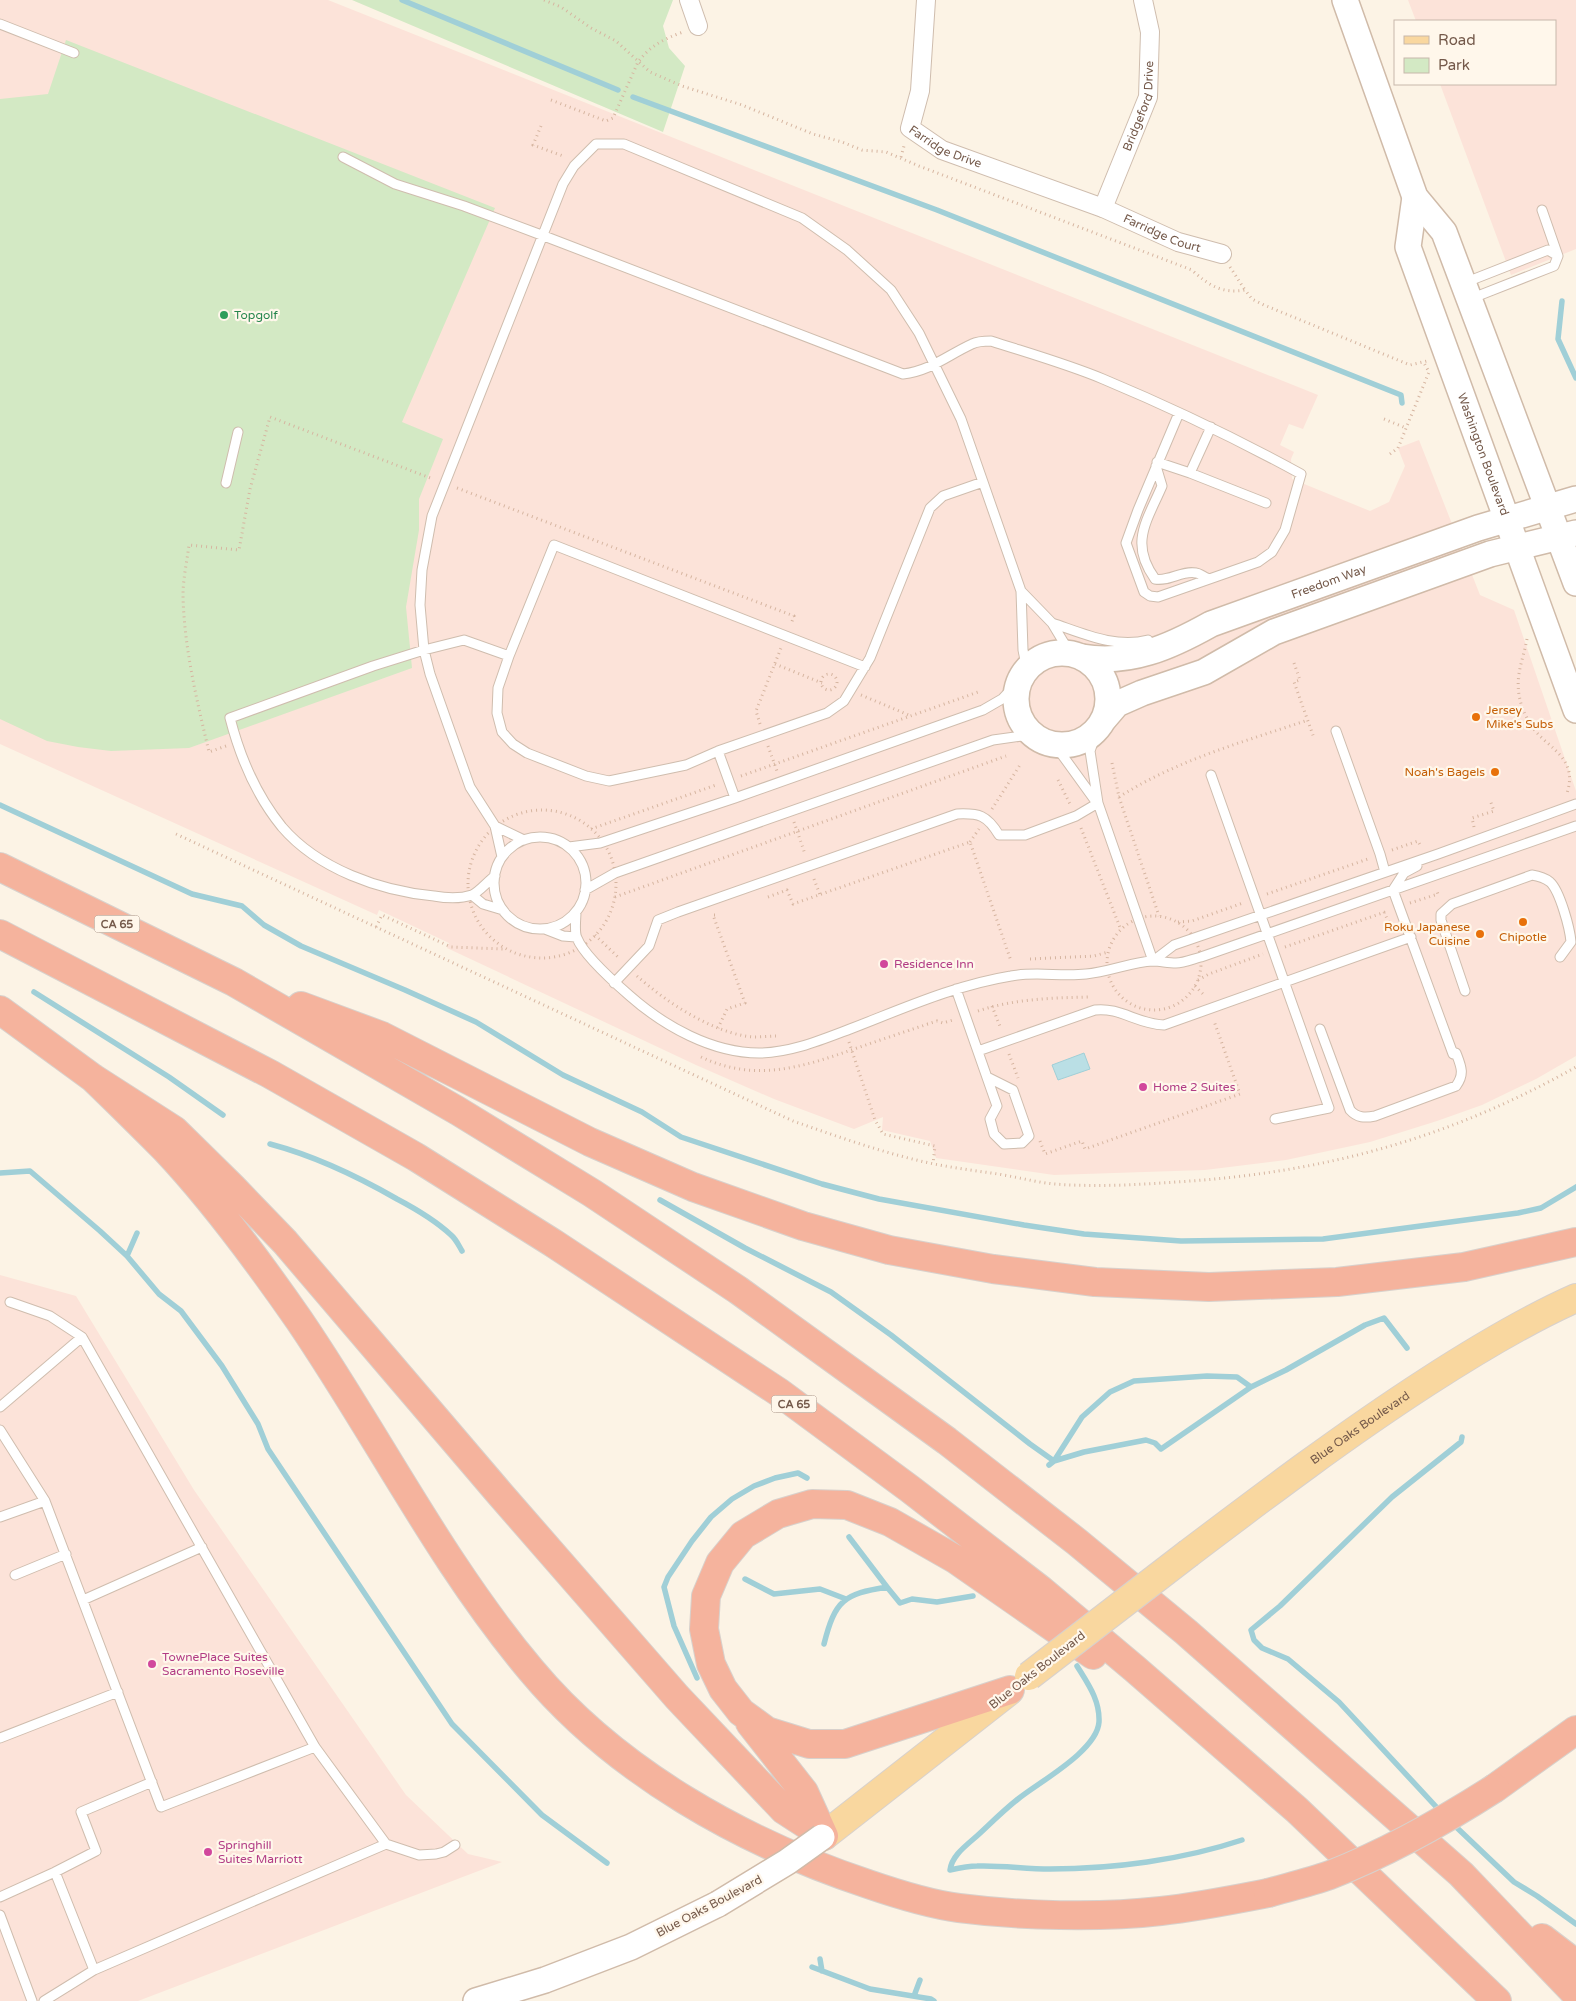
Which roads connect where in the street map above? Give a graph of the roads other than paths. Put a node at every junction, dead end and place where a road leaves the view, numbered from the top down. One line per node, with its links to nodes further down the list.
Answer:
1 (689, 0): 6 (street)
2 (926, 0): 10 (street, Farridge Drive)
3 (1143, 0): 10 (street, Bridgeford Drive)
4 (1344, 0): 9 (main road, Washington Boulevard)
5 (0, 24): 7 (lane)
6 (698, 26)
7 (74, 53)
8 (343, 157): 12 (lane)
9 (1415, 197): 15 (main road, Washington Boulevard); 27 (main road, Washington Boulevard)
10 (1103, 208): 13 (street, Farridge Court)
11 (1542, 210): 14 (lane)
12 (544, 236): 16 (lane); 16 (lane); 37 (lane)
13 (1222, 254)
14 (1558, 256): 15 (lane); 15 (lane)
15 (1467, 291): 26 (main road, Washington Boulevard)
16 (935, 366): 17 (lane); 22 (lane)
17 (1179, 413): 18 (lane); 20 (lane)
18 (1211, 427): 21 (lane); 30 (lane)
19 (238, 432): 23 (lane)
20 (1157, 464): 21 (lane); 30 (lane); 30 (lane)
21 (1190, 473): 25 (lane)
22 (983, 482): 32 (lane); 40 (lane)
23 (226, 483)
24 (1576, 499): 26 (main road, Freedom Way)
25 (1266, 503)
26 (1548, 508): 27 (main road, Freedom Way); 28 (main road, Washington Boulevard)
27 (1507, 520): 29 (main road, Washington Boulevard); 34 (main road, Freedom Way)
28 (1567, 535): 29 (main road); 31 (main road, Washington Boulevard)
29 (1517, 547): 42 (main road, Washington Boulevard); 43 (main road)
30 (1207, 578)
31 (1576, 583)
32 (1021, 591): 33 (lane); 41 (lane)
33 (1052, 623): 36 (lane); 38 (lane)
34 (1211, 624): 35 (lane); 38 (main road, Freedom Way)
35 (1176, 630)
36 (1160, 636)
37 (424, 650): 39 (lane); 51 (lane); 62 (lane)
38 (1076, 655): 41 (main road); 43 (main road)
39 (509, 656): 40 (lane); 46 (lane)
40 (865, 667): 46 (lane)
41 (1023, 675): 45 (main road); 48 (lane)
42 (1576, 710)
43 (1102, 723): 45 (main road); 49 (lane)
44 (1336, 731): 58 (lane)
45 (1049, 743): 49 (lane); 60 (lane)
46 (718, 751): 48 (lane)
47 (1211, 775): 65 (lane)
48 (735, 798): 54 (lane)
49 (1098, 803): 72 (lane); 74 (lane)
50 (1576, 804): 55 (lane)
51 (495, 826): 53 (lane); 56 (lane)
52 (1576, 826): 61 (lane)
53 (524, 840): 54 (lane); 56 (lane)
54 (569, 847): 60 (lane)
55 (1438, 854): 58 (lane); 61 (lane)
56 (502, 858): 59 (lane)
57 (0, 867): 73 (highway, CA 65)
58 (1385, 872): 65 (lane)
59 (495, 876): 62 (lane); 63 (lane)
60 (585, 890): 64 (lane)
61 (1393, 890): 68 (lane); 70 (lane)
62 (470, 895): 63 (lane)
63 (502, 910): 66 (lane)
64 (576, 912): 66 (lane); 69 (lane)
65 (1261, 915): 68 (lane); 72 (lane)
66 (544, 928): 69 (lane)
67 (0, 934): 102 (highway, CA 65)
68 (1268, 934): 72 (lane); 75 (lane)
69 (576, 937): 74 (lane)
70 (1411, 937): 75 (lane); 79 (lane)
71 (1560, 957): 77 (lane)
72 (1153, 961): 76 (lane)
73 (234, 982): 84 (highway); 108 (highway, CA 65)
74 (614, 982): 76 (lane)
75 (1285, 982): 80 (lane); 83 (lane)
76 (956, 989): 80 (lane)
77 (1466, 991)
78 (0, 1010): 81 (highway)
79 (1320, 1029)
80 (978, 1051): 82 (lane)
81 (93, 1078): 99 (highway, bridge); 104 (highway)
82 (988, 1078): 82 (lane)
83 (1275, 1119)
84 (1576, 1242)
85 (1576, 1298): 96 (main road, Blue Oaks Boulevard, bridge)
86 (10, 1302): 87 (lane)
87 (82, 1337): 88 (lane); 92 (lane)
88 (0, 1407)
89 (0, 1430): 90 (lane)
90 (45, 1501): 91 (lane); 93 (lane)
91 (0, 1517)
92 (202, 1547): 95 (lane); 101 (lane)
93 (66, 1554): 94 (lane); 95 (lane)
94 (15, 1574)
95 (83, 1600): 97 (lane)
96 (1019, 1683): 98 (highway); 104 (main road, Blue Oaks Boulevard)
97 (118, 1692): 100 (lane); 103 (lane)
98 (741, 1712): 102 (highway); 104 (highway)
99 (1576, 1730)
100 (0, 1738)
101 (315, 1747): 103 (lane); 105 (lane)
102 (1228, 1748): 117 (highway, CA 65)
103 (152, 1782): 107 (lane)
104 (823, 1836): 116 (main road, Blue Oaks Boulevard, bridge)
105 (386, 1844): 106 (lane); 112 (lane)
106 (455, 1845)
107 (55, 1872): 109 (lane); 112 (lane)
108 (1461, 1874): 111 (highway); 113 (highway, CA 65)
109 (0, 1896)
110 (0, 1915): 114 (lane)
111 (1576, 1964)
112 (94, 1970): 115 (lane)
113 (1576, 1994)
114 (32, 2001)
115 (44, 2001)
116 (476, 2001)
117 (1497, 2001)

